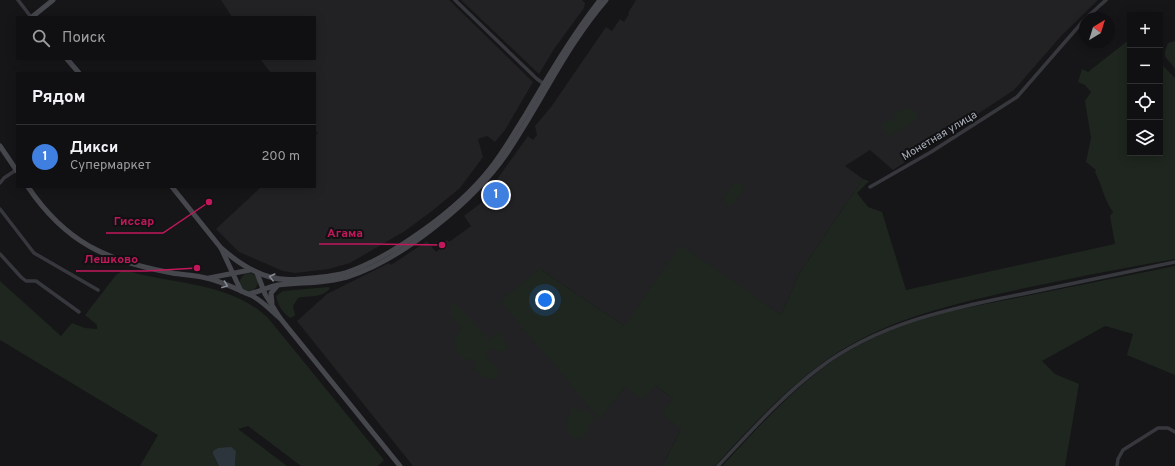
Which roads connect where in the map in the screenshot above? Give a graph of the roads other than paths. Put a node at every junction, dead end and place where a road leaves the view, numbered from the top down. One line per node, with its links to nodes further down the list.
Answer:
1 (18, 0): 8 (street)
2 (54, 0): 9 (main road)
3 (455, 0): 13 (street)
4 (600, 0): 13 (main road)
5 (606, 0): 34 (main road)
6 (1106, 0): 7 (street, Монетная улица)
7 (1093, 12)
8 (31, 16)
9 (33, 16)
10 (1079, 27): 18 (street, Монетная улица)
11 (68, 60): 12 (main road)
12 (78, 72)
13 (544, 84): 28 (main road, one-way to 28)
14 (0, 146): 15 (main road)
15 (16, 170)
16 (16, 172): 17 (street)
17 (0, 183)
18 (870, 187)
19 (29, 188): 31 (main road)
20 (173, 188): 22 (main road)
21 (0, 209): 36 (street)
22 (221, 248): 24 (main road); 26 (main road)
23 (0, 254): 40 (street)
24 (228, 261): 29 (main road); 30 (main road)
25 (1175, 262): 44 (street)
26 (250, 270): 27 (main road); 28 (main road)
27 (244, 271): 29 (main road); 32 (main road)
28 (256, 272): 33 (main road)
29 (234, 274): 30 (main road); 32 (main road)
30 (217, 276): 31 (main road)
31 (207, 278): 38 (main road, one-way to 38)
32 (237, 281): 38 (main road)
33 (261, 282): 35 (main road); 37 (main road)
34 (279, 285): 35 (main road); 39 (main road)
35 (263, 289): 37 (main road); 39 (main road)
36 (98, 290)
37 (255, 292): 38 (main road)
38 (246, 293): 41 (main road)
39 (273, 308): 41 (main road)
40 (79, 312)
41 (280, 318): 43 (main road)
42 (1175, 432): 45 (street)
43 (400, 466)
44 (718, 466)
45 (1118, 466)

